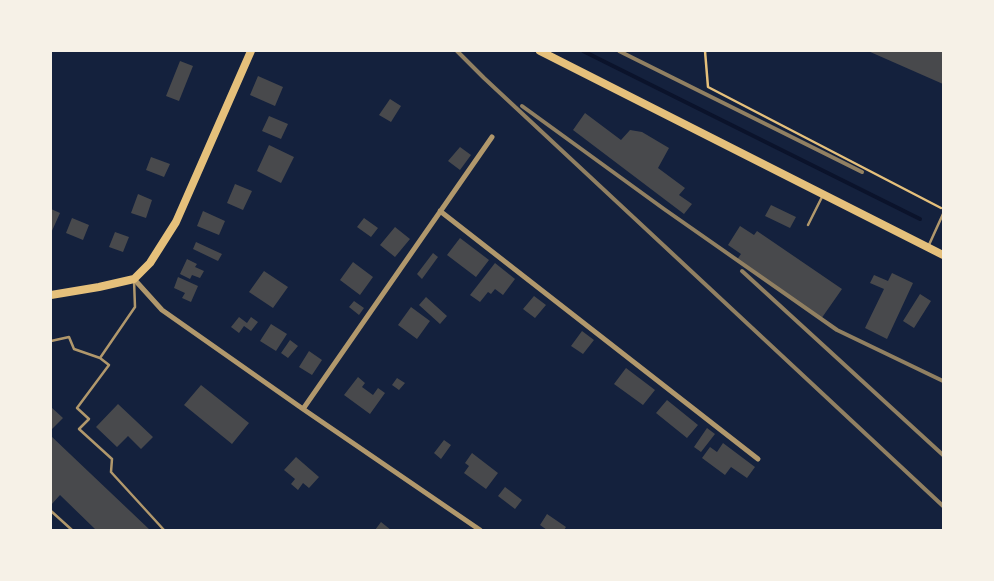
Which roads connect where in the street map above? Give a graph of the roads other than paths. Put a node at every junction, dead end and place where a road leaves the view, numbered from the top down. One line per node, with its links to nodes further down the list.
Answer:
1 (251, 51): 10 (main road)
2 (540, 51): 4 (main road)
3 (492, 136): 5 (street)
4 (824, 194): 7 (lane); 8 (main road)
5 (440, 211): 14 (street); 15 (street)
6 (943, 214): 8 (lane)
7 (808, 225)
8 (928, 248): 9 (main road)
9 (943, 255)
10 (134, 279): 11 (main road); 13 (lane); 14 (street)
11 (51, 296)
12 (51, 341): 13 (lane)
13 (100, 358): 18 (lane)
14 (302, 409): 19 (street)
15 (758, 459)
16 (51, 511): 17 (lane)
17 (72, 530)
18 (164, 530)
19 (480, 530)

